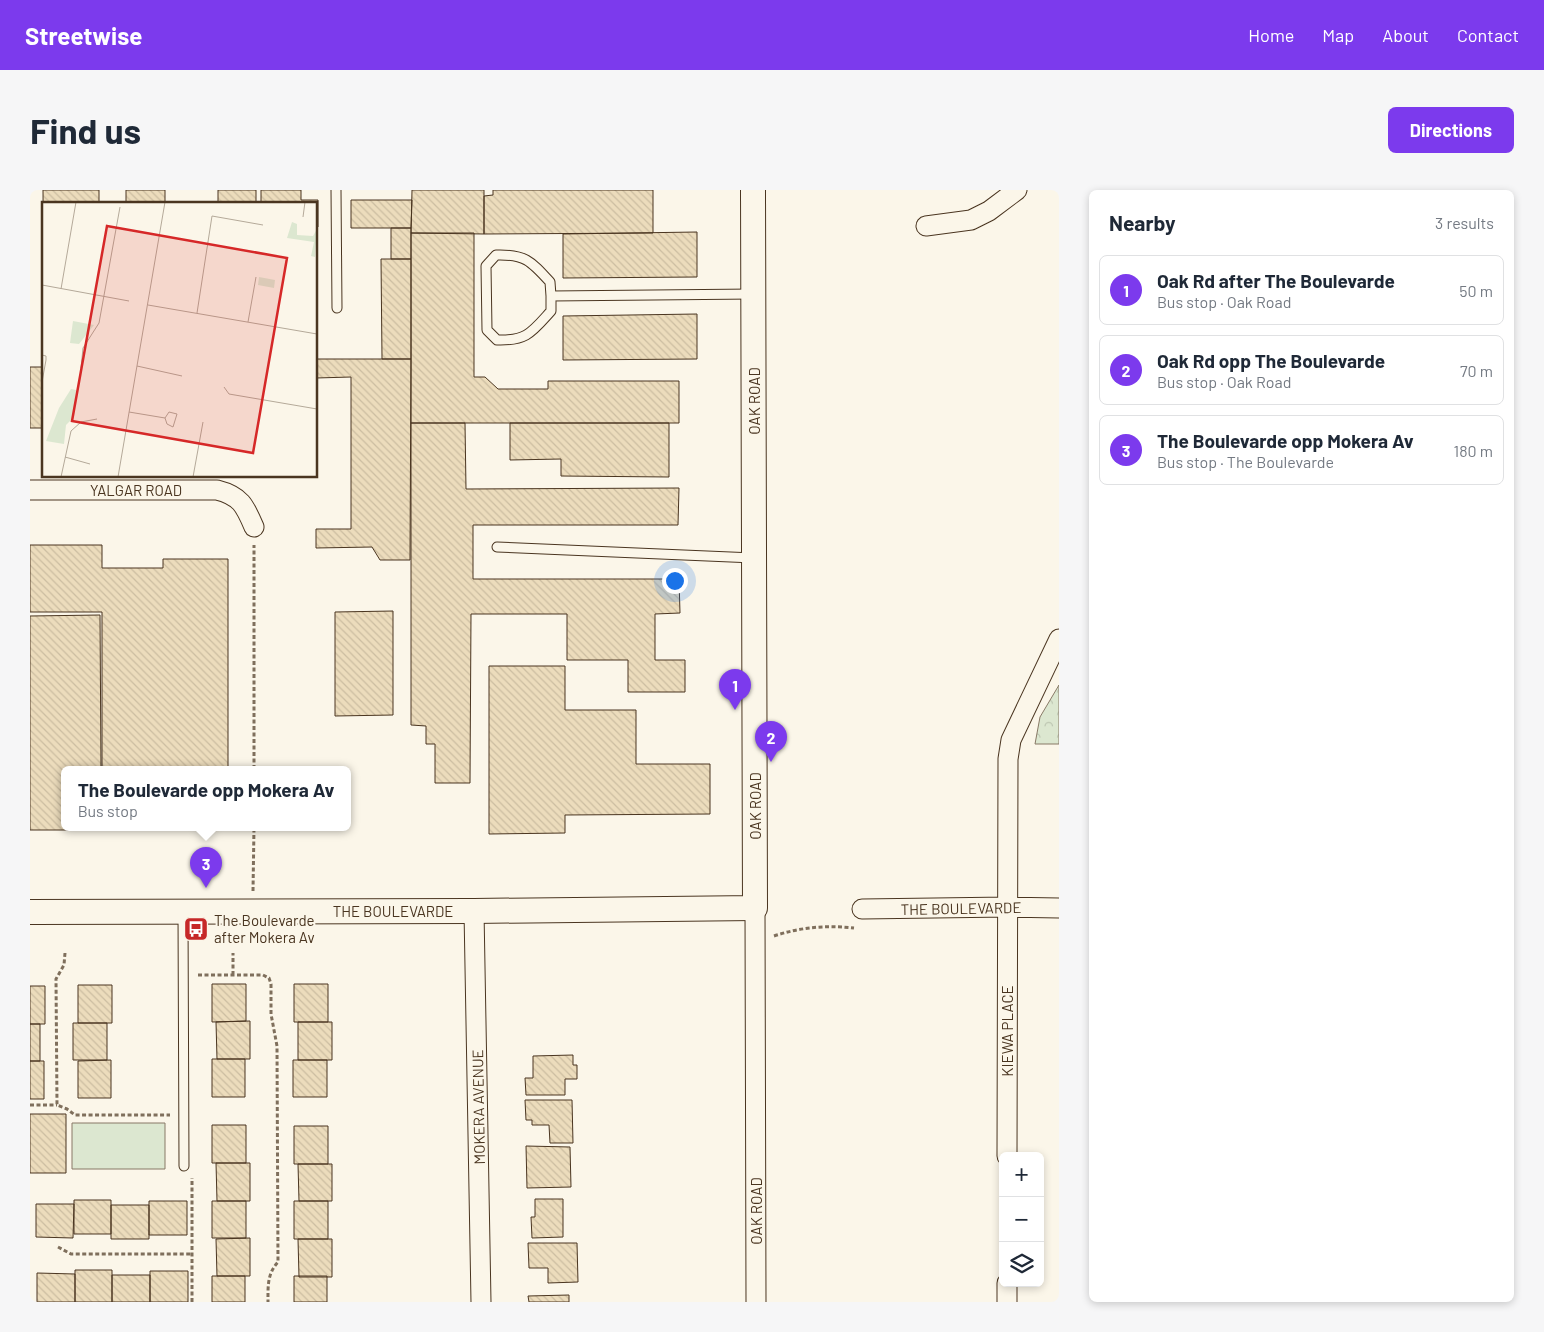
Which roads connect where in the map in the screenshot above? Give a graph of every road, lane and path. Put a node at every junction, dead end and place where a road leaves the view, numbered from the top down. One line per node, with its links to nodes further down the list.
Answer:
1 (336, 190): 7 (lane)
2 (753, 190): 5 (street, OAK ROAD)
3 (1017, 190): 4 (street)
4 (926, 226)
5 (754, 294): 6 (lane); 11 (street, OAK ROAD)
6 (550, 296): 6 (lane)
7 (337, 308)
8 (30, 490): 9 (street, YALGAR ROAD)
9 (254, 527): 13 (path)
10 (497, 547): 11 (lane)
11 (754, 558): 16 (street, OAK ROAD)
12 (1059, 638): 15 (street, KIEWA PLACE)
13 (254, 766)
14 (254, 831): 22 (path)
15 (1006, 906): 17 (street, THE BOULEVARDE); 18 (street, THE BOULEVARDE); 31 (street, KIEWA PLACE)
16 (755, 908): 19 (street, THE BOULEVARDE); 23 (street, OAK ROAD)
17 (1059, 908)
18 (862, 909): 23 (path)
19 (474, 911): 22 (street, THE BOULEVARDE); 39 (street, MOKERA AVENUE)
20 (30, 912): 21 (street, THE BOULEVARDE)
21 (183, 912): 22 (street, THE BOULEVARDE); 27 (lane)
22 (252, 912)
23 (756, 942): 40 (street, OAK ROAD)
24 (65, 953): 29 (path)
25 (233, 953): 26 (path)
26 (233, 975): 27 (path); 38 (path)
27 (182, 976): 30 (lane)
28 (30, 1105): 29 (path)
29 (57, 1105): 30 (path)
30 (183, 1115): 32 (lane)
31 (1007, 1152)
32 (184, 1166)
33 (192, 1191): 35 (path)
34 (58, 1247): 35 (path)
35 (192, 1254): 37 (path)
36 (1007, 1287): 41 (street)
37 (192, 1302)
38 (268, 1302)
39 (481, 1302)
40 (756, 1302)
41 (1007, 1302)

